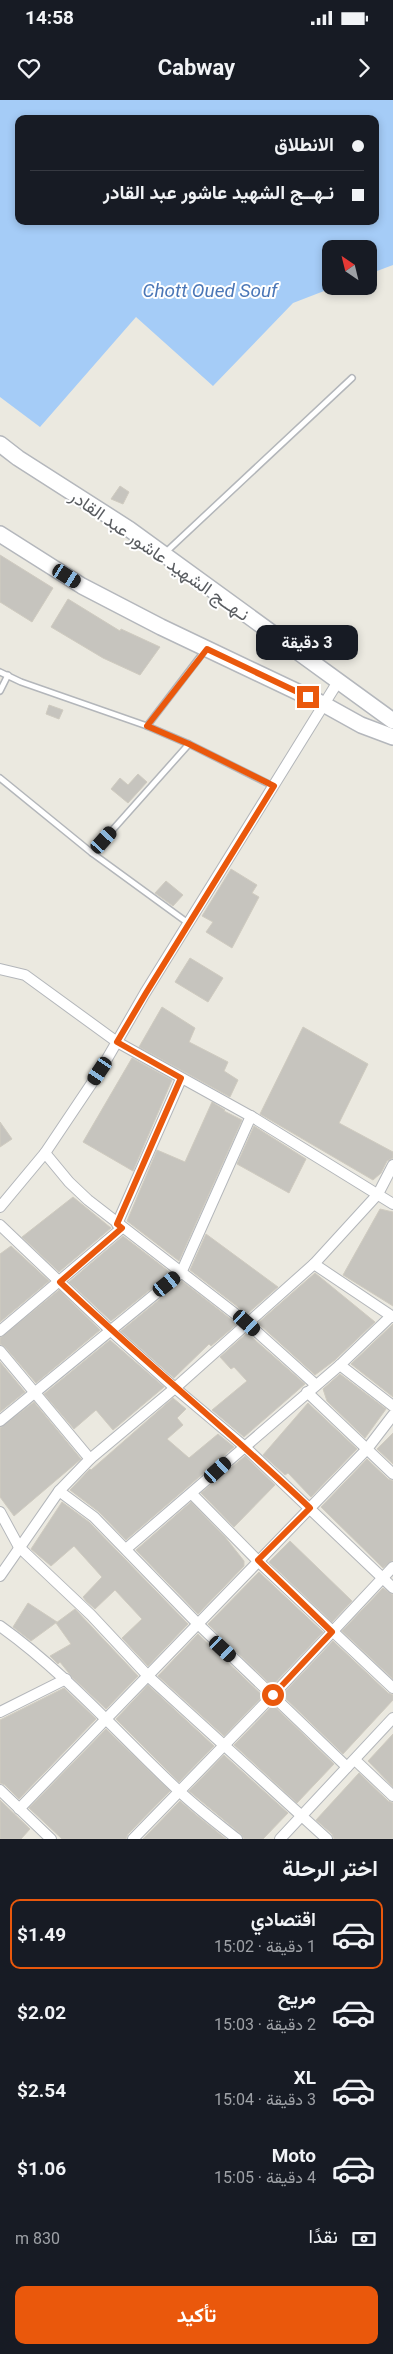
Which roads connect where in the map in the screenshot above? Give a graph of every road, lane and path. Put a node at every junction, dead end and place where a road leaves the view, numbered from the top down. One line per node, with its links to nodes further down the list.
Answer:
1 (352, 378): 4 (lane)
2 (0, 444): 4 (main road, نـهــج الشهيد عاشور عبد القادر)
3 (0, 534): 5 (main road)
4 (164, 554): 8 (main road, نـهــج الشهيد عاشور عبد القادر)
5 (207, 649): 10 (main road); 12 (lane)
6 (0, 672): 7 (lane)
7 (8, 675): 9 (lane); 12 (lane)
8 (339, 680): 10 (street); 11 (main road, نـهــج الشهيد عاشور عبد القادر)
9 (0, 691)
10 (325, 705): 13 (main road); 16 (street)
11 (393, 720)
12 (147, 726): 14 (lane)
13 (393, 737)
14 (189, 744): 16 (lane); 17 (lane)
15 (0, 778): 17 (lane)
16 (274, 786): 18 (street)
17 (92, 854): 18 (lane)
18 (188, 924): 20 (street)
19 (0, 969): 20 (street)
20 (117, 1042): 21 (street); 23 (street)
21 (181, 1078): 22 (street); 29 (street)
22 (251, 1116): 25 (street); 31 (street)
23 (45, 1153): 27 (street); 29 (street)
24 (393, 1165): 25 (street)
25 (378, 1194): 26 (street); 30 (street)
26 (393, 1204)
27 (0, 1207)
28 (0, 1225): 32 (street)
29 (120, 1226): 31 (street); 32 (street)
30 (314, 1264): 33 (street); 34 (street)
31 (181, 1273): 34 (street); 35 (street)
32 (60, 1282): 35 (street); 36 (street)
33 (392, 1317): 38 (street)
34 (247, 1323): 39 (street); 40 (street)
35 (110, 1330): 40 (street); 41 (street)
36 (0, 1331)
37 (0, 1351): 41 (street)
38 (340, 1365): 39 (street); 43 (street)
39 (316, 1385): 42 (street)
40 (175, 1388): 46 (street); 48 (street)
41 (34, 1392): 45 (street); 48 (street)
42 (307, 1392): 46 (street); 47 (street)
43 (393, 1406)
44 (393, 1416): 47 (street)
45 (0, 1421)
46 (245, 1447): 51 (street); 52 (street)
47 (367, 1449): 49 (street); 52 (street)
48 (90, 1459): 50 (street)
49 (393, 1474)
50 (59, 1491): 54 (street); 55 (street)
51 (192, 1494): 55 (street); 56 (street)
52 (310, 1508): 56 (street); 59 (street)
53 (0, 1512): 54 (street)
54 (19, 1547): 58 (street); 64 (street)
55 (126, 1549): 62 (street)
56 (258, 1560): 62 (street); 63 (street)
57 (393, 1567): 59 (street)
58 (0, 1576)
59 (382, 1578): 60 (street); 63 (street)
60 (393, 1588)
61 (0, 1626): 65 (street)
62 (199, 1626): 64 (street); 67 (street)
63 (332, 1632): 66 (street); 67 (street)
64 (148, 1676): 70 (street); 71 (street)
65 (66, 1679): 68 (street); 70 (street)
66 (393, 1688)
67 (273, 1695): 71 (street); 72 (street)
68 (0, 1712)
69 (393, 1718): 72 (street)
70 (106, 1719): 74 (street); 76 (street)
71 (223, 1745): 74 (street); 77 (street)
72 (351, 1763): 75 (street); 77 (street)
73 (0, 1790): 76 (street)
74 (180, 1792): 79 (street); 80 (street)
75 (393, 1796)
76 (19, 1810): 78 (street)
77 (302, 1816): 81 (street); 82 (street)
78 (51, 1839)
79 (133, 1839)
80 (237, 1839)
81 (280, 1839)
82 (327, 1839)

